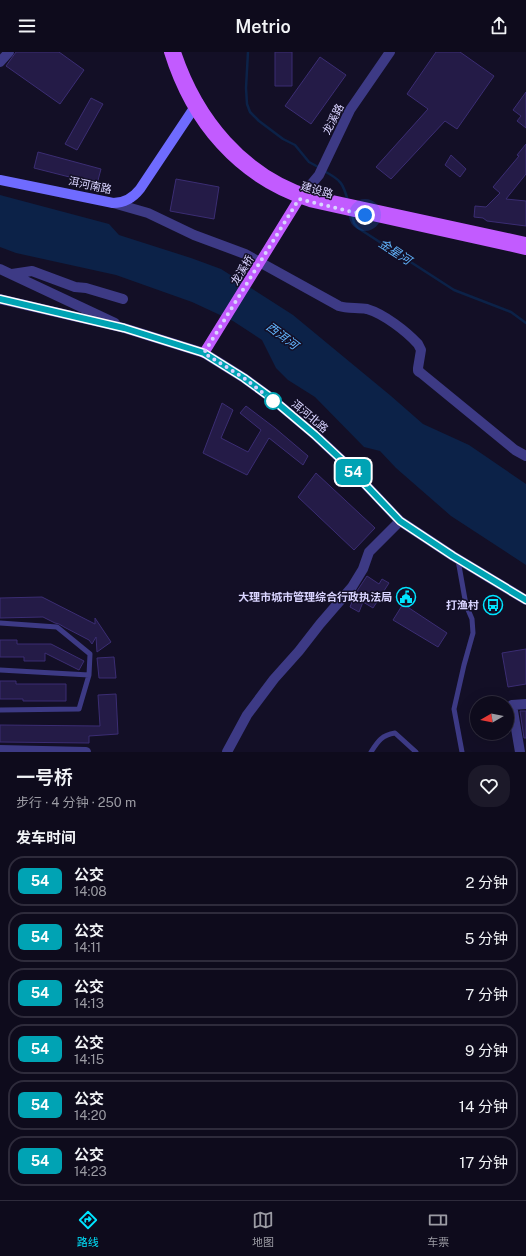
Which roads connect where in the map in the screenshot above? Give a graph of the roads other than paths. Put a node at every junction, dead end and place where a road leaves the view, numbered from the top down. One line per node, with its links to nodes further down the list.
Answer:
1 (9, 52): 5 (street)
2 (169, 52): 6 (main road, 建设路)
3 (176, 52): 6 (main road, 建设路)
4 (390, 52): 8 (street, 龙溪路)
5 (0, 62)
6 (196, 106): 8 (main road, 建设路); 9 (main road, 洱河南路)
7 (0, 180): 9 (main road, 洱河南路)
8 (302, 196): 10 (main road, 建设路); 18 (main road, 龙溪桥, bridge)
9 (113, 203): 19 (street)
10 (365, 211): 11 (main road, 建设路); 12 (main road, 建设路)
11 (526, 242)
12 (526, 250)
13 (0, 269): 14 (street)
14 (12, 274): 16 (street); 17 (street)
15 (0, 299): 17 (street, 洱河北路)
16 (123, 299)
17 (124, 328): 18 (street, 洱河北路)
18 (204, 353): 20 (street, 洱河北路)
19 (526, 456)
20 (400, 521): 21 (street, 洱河北路); 30 (street)
21 (458, 559): 22 (street, 洱河北路); 33 (lane)
22 (526, 600)
23 (0, 623): 25 (lane)
24 (0, 670): 25 (lane)
25 (89, 675): 27 (lane)
26 (526, 704): 34 (street)
27 (0, 710)
28 (0, 750): 29 (street)
29 (86, 752)
30 (227, 752)
31 (372, 752): 32 (lane)
32 (416, 752)
33 (462, 752)
34 (520, 752)

